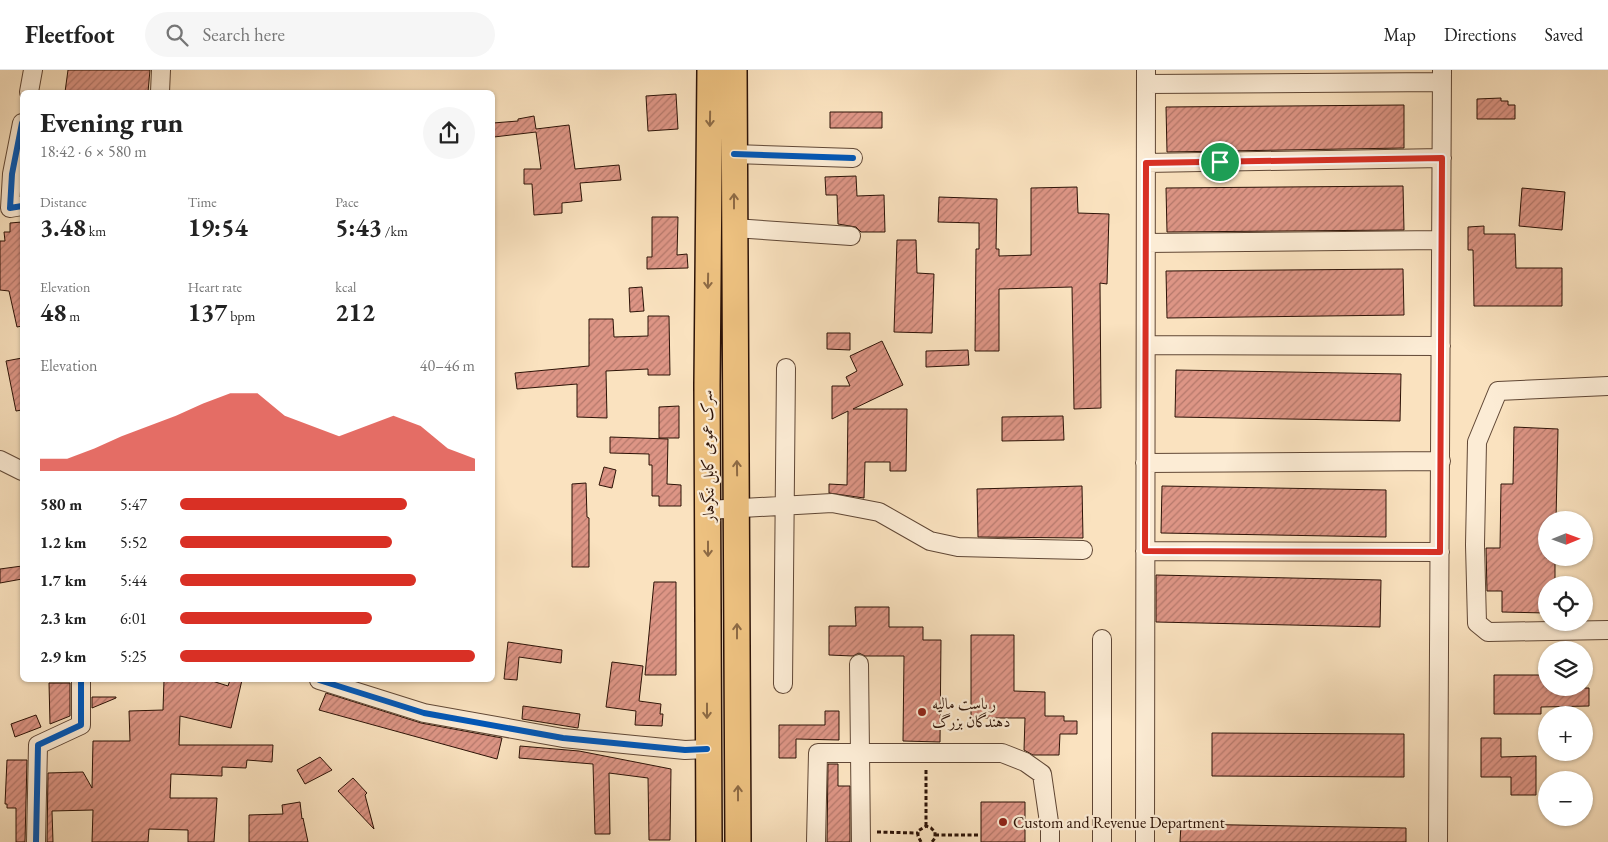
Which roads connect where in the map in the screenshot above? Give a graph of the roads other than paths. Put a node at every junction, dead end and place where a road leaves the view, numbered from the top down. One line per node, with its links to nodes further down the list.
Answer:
1 (33, 70): 7 (street)
2 (161, 70): 8 (street)
3 (710, 70): 29 (highway, سرک عمومی کابل ننگرهار, one-way to 29)
4 (734, 70): 10 (highway, سرک عمومی کابل ننگرهار)
5 (1442, 76): 6 (street); 12 (street)
6 (1146, 77): 13 (street)
7 (29, 90)
8 (160, 90)
9 (20, 134): 14 (street)
10 (734, 154): 11 (street); 15 (highway, سرک عمومی کابل ننگرهار, one-way to 10)
11 (853, 158)
12 (1442, 158): 13 (street); 17 (street)
13 (1146, 163): 18 (street)
14 (11, 208)
15 (734, 228): 16 (street); 28 (highway, سرک عمومی کابل ننگرهار, one-way to 15)
16 (851, 236)
17 (1441, 240): 18 (street); 20 (street)
18 (1146, 243): 19 (street)
19 (1146, 345): 20 (street); 25 (street)
20 (1441, 346): 24 (street)
21 (786, 368): 27 (street)
22 (1608, 386): 33 (street)
23 (0, 460): 26 (street)
24 (1441, 461): 25 (street); 32 (street)
25 (1146, 463): 31 (street)
26 (20, 469)
27 (785, 506): 28 (street); 30 (street); 38 (street)
28 (737, 508): 29 (street); 43 (highway, سرک عمومی کابل ننگرهار, one-way to 28)
29 (708, 510): 39 (highway, سرک عمومی کابل ننگرهار, one-way to 39)
30 (1083, 550)
31 (1145, 551): 32 (street); 48 (street)
32 (1440, 552): 49 (street)
33 (1608, 630)
34 (1102, 639): 47 (street)
35 (859, 664): 40 (street)
36 (81, 682): 41 (street)
37 (325, 682): 39 (street)
38 (783, 684)
39 (707, 749): 42 (highway, سرک عمومی کابل ننگرهار)
40 (860, 753): 44 (street); 45 (street); 46 (street)
41 (36, 842)
42 (709, 842)
43 (738, 842)
44 (816, 842)
45 (861, 842)
46 (1050, 842)
47 (1102, 842)
48 (1145, 842)
49 (1438, 842)

